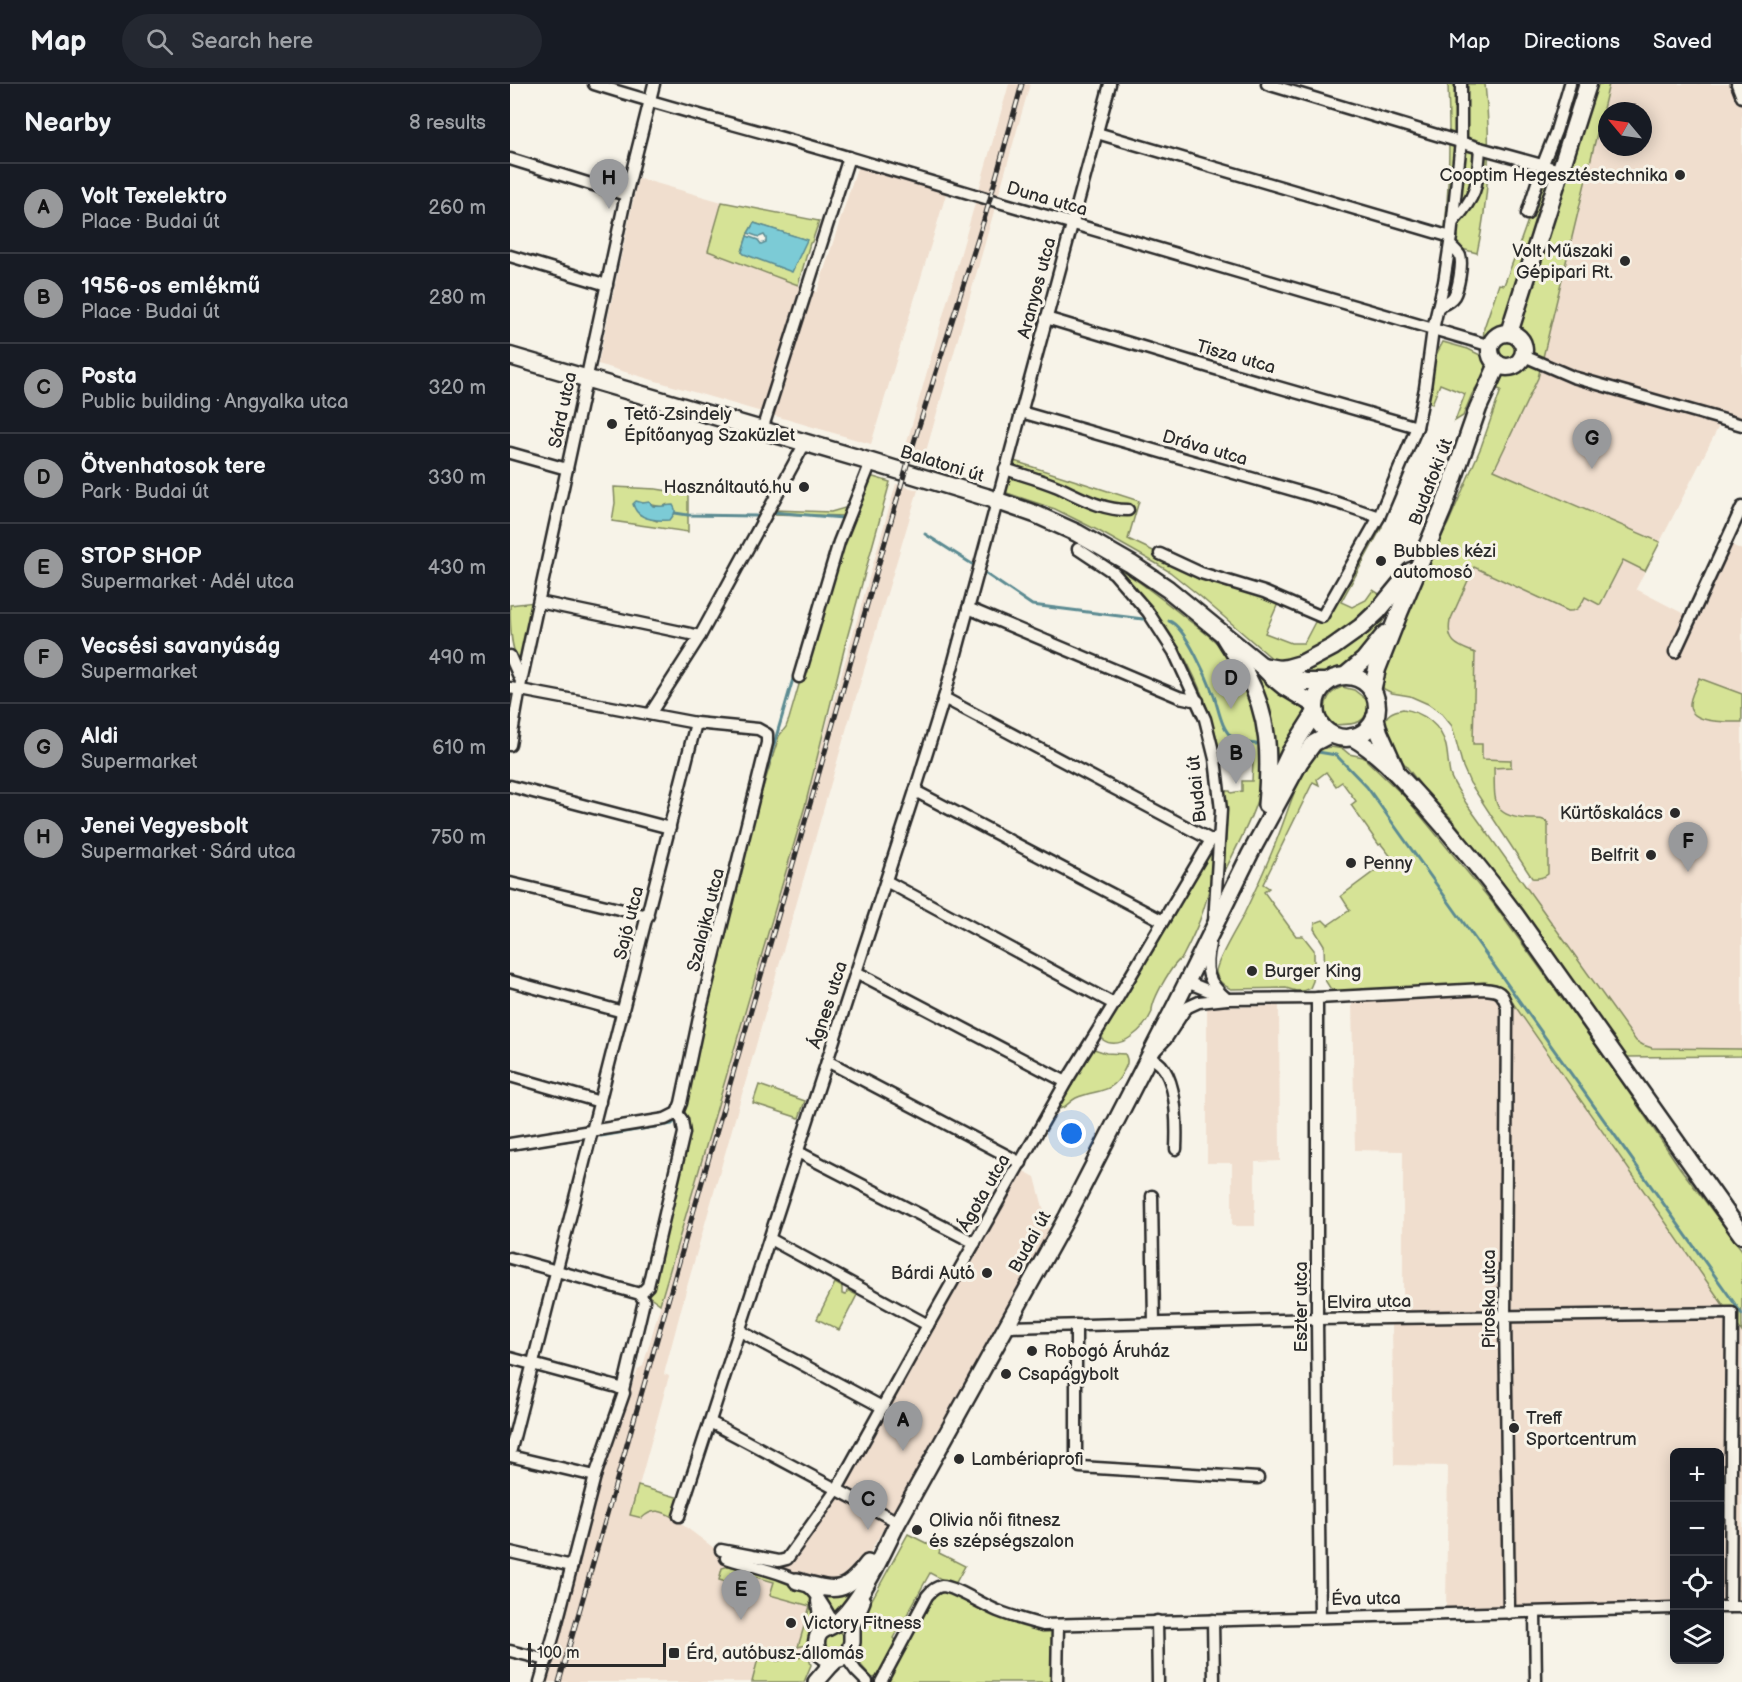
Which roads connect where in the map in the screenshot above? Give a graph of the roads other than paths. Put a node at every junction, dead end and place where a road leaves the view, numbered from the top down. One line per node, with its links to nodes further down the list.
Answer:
1 (594, 84): 10 (street, Duna utca)
2 (654, 84): 10 (street, Sárd utca)
3 (1110, 84): 11 (street, Aranyos utca)
4 (1267, 84): 12 (street)
5 (1461, 84): 12 (street)
6 (1570, 84): 16 (street)
7 (1588, 84): 17 (main road)
8 (1737, 84): 9 (street)
9 (1742, 97)
10 (649, 101): 14 (street, Duna utca); 18 (street, Sárd utca)
11 (1097, 133): 21 (street, Aranyos utca); 22 (street)
12 (1461, 141): 13 (street); 20 (street)
13 (1480, 148): 16 (street); 20 (street)
14 (849, 157): 21 (street, Duna utca); 36 (street)
15 (510, 159): 18 (street)
16 (1543, 164): 17 (street); 19 (street)
17 (1560, 170): 27 (main road)
18 (626, 195): 24 (street, Sárd utca)
19 (1527, 214)
20 (1453, 222): 22 (street)
21 (1072, 224): 25 (street, Aranyos utca); 26 (street, Duna utca)
22 (1451, 241): 26 (street)
23 (510, 256): 24 (street)
24 (607, 285): 32 (street, Sárd utca)
25 (1046, 318): 33 (street, Aranyos utca); 35 (street, Tisza utca)
26 (1432, 329): 28 (street, Duna utca); 35 (street)
27 (1509, 333): 28 (main road); 30 (main road)
28 (1491, 346): 31 (main road)
29 (510, 356): 32 (main road, Balatoni út)
30 (1524, 356): 31 (main road); 34 (street)
31 (1498, 364): 48 (main road, Budafoki út)
32 (587, 378): 36 (main road, Balatoni út); 40 (street, Sárd utca)
33 (1021, 412): 41 (street, Aranyos utca); 45 (street, Dráva utca)
34 (1742, 425)
35 (1417, 427): 45 (street)
36 (762, 430): 37 (main road, Balatoni út)
37 (805, 443): 39 (main road, Balatoni út); 53 (street)
38 (510, 453): 40 (street)
39 (871, 462): 42 (main road, Balatoni út); 58 (street)
40 (567, 469): 49 (street, Sárd utca)
41 (1005, 469): 42 (street, Aranyos utca); 44 (street)
42 (996, 501): 50 (street, Ágnes utca); 52 (main road, Balatoni út)
43 (1742, 507): 54 (street)
44 (1128, 510)
45 (1380, 517): 47 (street)
46 (1078, 549): 63 (street, Budai út)
47 (1160, 554)
48 (1423, 557): 51 (main road, Budafoki út); 56 (main road)
49 (539, 602): 53 (street); 60 (street, Sárd utca)
50 (968, 608): 62 (street, Ágnes utca); 63 (street)
51 (1399, 613): 57 (main road, Budafoki út); 61 (main road, Budafoki út)
52 (1221, 632): 56 (main road, Balatoni út); 74 (main road)
53 (700, 636): 65 (street)
54 (1675, 652)
55 (510, 656): 60 (street)
56 (1262, 666): 59 (main road); 64 (main road, Balatoni út)
57 (1345, 676): 59 (main road); 61 (main road)
58 (799, 677)
59 (1328, 682): 64 (main road)
60 (517, 687): 65 (street); 70 (street, Sárd utca)
61 (1372, 691): 66 (main road)
62 (944, 698): 73 (street, Ágnes utca); 76 (street)
63 (1198, 701): 76 (street, Budai út)
64 (1316, 708): 68 (main road); 74 (main road, Budai út)
65 (650, 714): 67 (street)
66 (1375, 717): 69 (main road); 71 (main road)
67 (696, 723): 75 (street, Sajó utca); 96 (street, Szalajka utca)
68 (1331, 734): 69 (main road); 77 (main road, Budai út)
69 (1352, 737): 71 (main road)
70 (510, 745)
71 (1397, 774): 103 (main road)
72 (510, 786): 75 (street)
73 (915, 791): 78 (street, Ágnes utca); 81 (street)
74 (1266, 805): 77 (main road, Budai út)
75 (670, 828): 80 (street, Sajó utca)
76 (1216, 839): 81 (street, Ágota utca); 82 (street, Budai út)
77 (1250, 854): 82 (main road, Budai út)
78 (886, 881): 83 (street, Ágnes utca); 89 (street)
79 (510, 883): 80 (street)
80 (648, 916): 90 (street, Sajó utca)
81 (1163, 921): 89 (street, Ágota utca)
82 (1214, 929): 85 (main road, Budai út); 87 (street)
83 (856, 972): 92 (street, Ágnes utca); 94 (street)
84 (510, 981): 90 (street)
85 (1187, 982): 87 (street); 88 (street); 91 (main road, Budai út)
86 (1317, 998): 87 (street); 109 (street, Piroska utca); 110 (street, Eszter utca)
87 (1227, 999): 88 (street)
88 (1206, 1001): 91 (street)
89 (1114, 1004): 94 (street, Ágota utca)
90 (623, 1012): 95 (street, Sajó utca)
91 (1149, 1057): 99 (street); 114 (main road, Budai út)
92 (827, 1061): 100 (street, Ágnes utca); 101 (street)
93 (510, 1076): 95 (street)
94 (1066, 1082): 101 (street, Ágota utca)
95 (600, 1102): 97 (street, Sajó utca)
96 (679, 1116): 97 (street); 108 (street, Szalajka utca)
97 (592, 1131): 98 (street); 107 (street, Sajó utca)
98 (510, 1144)
99 (1176, 1149)
100 (798, 1152): 104 (street, Ágnes utca); 105 (street)
101 (1021, 1162): 105 (street, Ágota utca)
102 (1152, 1196): 111 (street)
103 (1742, 1235)
104 (770, 1239): 112 (street); 115 (street, Ágnes utca)
105 (975, 1243): 112 (street, Ágota utca)
106 (510, 1258): 107 (street)
107 (558, 1271): 108 (street); 117 (street, Sajó utca)
108 (640, 1294): 118 (street)
109 (1505, 1317): 110 (street, Elvira utca); 133 (street, Elvira utca); 135 (street, Piroska utca)
110 (1317, 1319): 111 (street, Elvira utca); 137 (street, Eszter utca)
111 (1154, 1323): 113 (street, Elvira utca)
112 (928, 1325): 119 (street, Ágota utca)
113 (1076, 1325): 114 (street, Elvira utca); 123 (street)
114 (1007, 1327): 126 (main road, Budai út)
115 (740, 1331): 119 (street); 120 (street, Ágnes utca)
116 (510, 1358): 117 (street)
117 (533, 1364): 118 (street); 121 (street, Sajó utca)
118 (623, 1392): 122 (street)
119 (882, 1407): 124 (street, Ágota utca)
120 (710, 1422): 124 (street); 125 (street, Ágnes utca)
121 (510, 1454): 122 (street)
122 (595, 1476): 128 (street)
123 (1258, 1478)
124 (837, 1489): 126 (street); 130 (street, Ágota utca)
125 (679, 1516)
126 (898, 1522): 129 (main road, Budai út); 130 (main road)
127 (510, 1552): 128 (street)
128 (572, 1566): 147 (street)
129 (874, 1570): 140 (main road, Budai út); 143 (main road, Budai út)
130 (797, 1581): 131 (street)
131 (816, 1595): 140 (street); 142 (street)
132 (1742, 1606): 133 (street)
133 (1725, 1607)
134 (1670, 1608): 136 (street, Éva utca)
135 (1509, 1613): 136 (street, Éva utca); 137 (street, Éva utca)
136 (1535, 1613): 156 (street)
137 (1320, 1617): 138 (street, Éva utca)
138 (1213, 1620): 139 (street, Éva utca); 155 (street)
139 (1157, 1621): 141 (street, Éva utca); 154 (street)
140 (834, 1624): 142 (main road, Budai út); 143 (main road)
141 (1058, 1625): 152 (street, Éva utca); 153 (street)
142 (819, 1633): 145 (main road)
143 (851, 1636): 146 (main road, Budai út)
144 (510, 1651): 147 (street)
145 (820, 1653): 146 (main road); 149 (main road)
146 (841, 1659): 150 (main road, Budai út); 151 (street)
147 (547, 1660): 148 (street)
148 (540, 1682)
149 (809, 1682)
150 (816, 1682)
151 (867, 1682)
152 (881, 1682)
153 (1057, 1682)
154 (1158, 1682)
155 (1214, 1682)
156 (1536, 1682)

